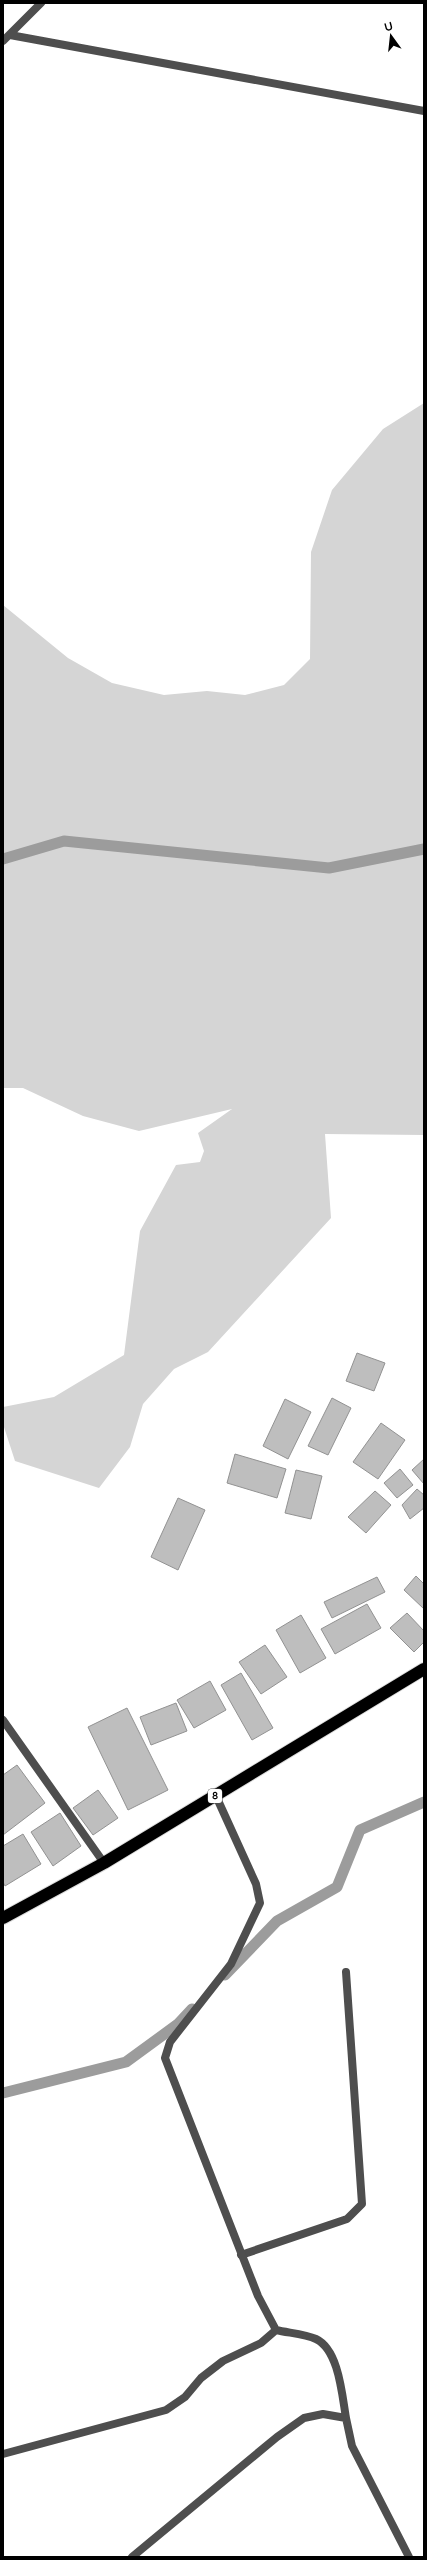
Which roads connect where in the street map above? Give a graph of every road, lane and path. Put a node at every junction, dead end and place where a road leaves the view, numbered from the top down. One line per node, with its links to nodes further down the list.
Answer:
1 (41, 3): 2 (street)
2 (10, 35): 3 (street); 4 (street)
3 (3, 41)
4 (424, 111)
5 (424, 1670): 7 (highway, 8)
6 (3, 1720): 8 (street)
7 (216, 1796): 8 (highway, 8); 11 (street)
8 (104, 1863): 9 (highway, 8)
9 (3, 1918)
10 (346, 1972): 11 (street)
11 (241, 2255): 12 (street)
12 (276, 2330): 13 (street); 14 (street)
13 (346, 2418): 15 (street); 16 (street)
14 (3, 2454)
15 (132, 2557)
16 (409, 2557)

